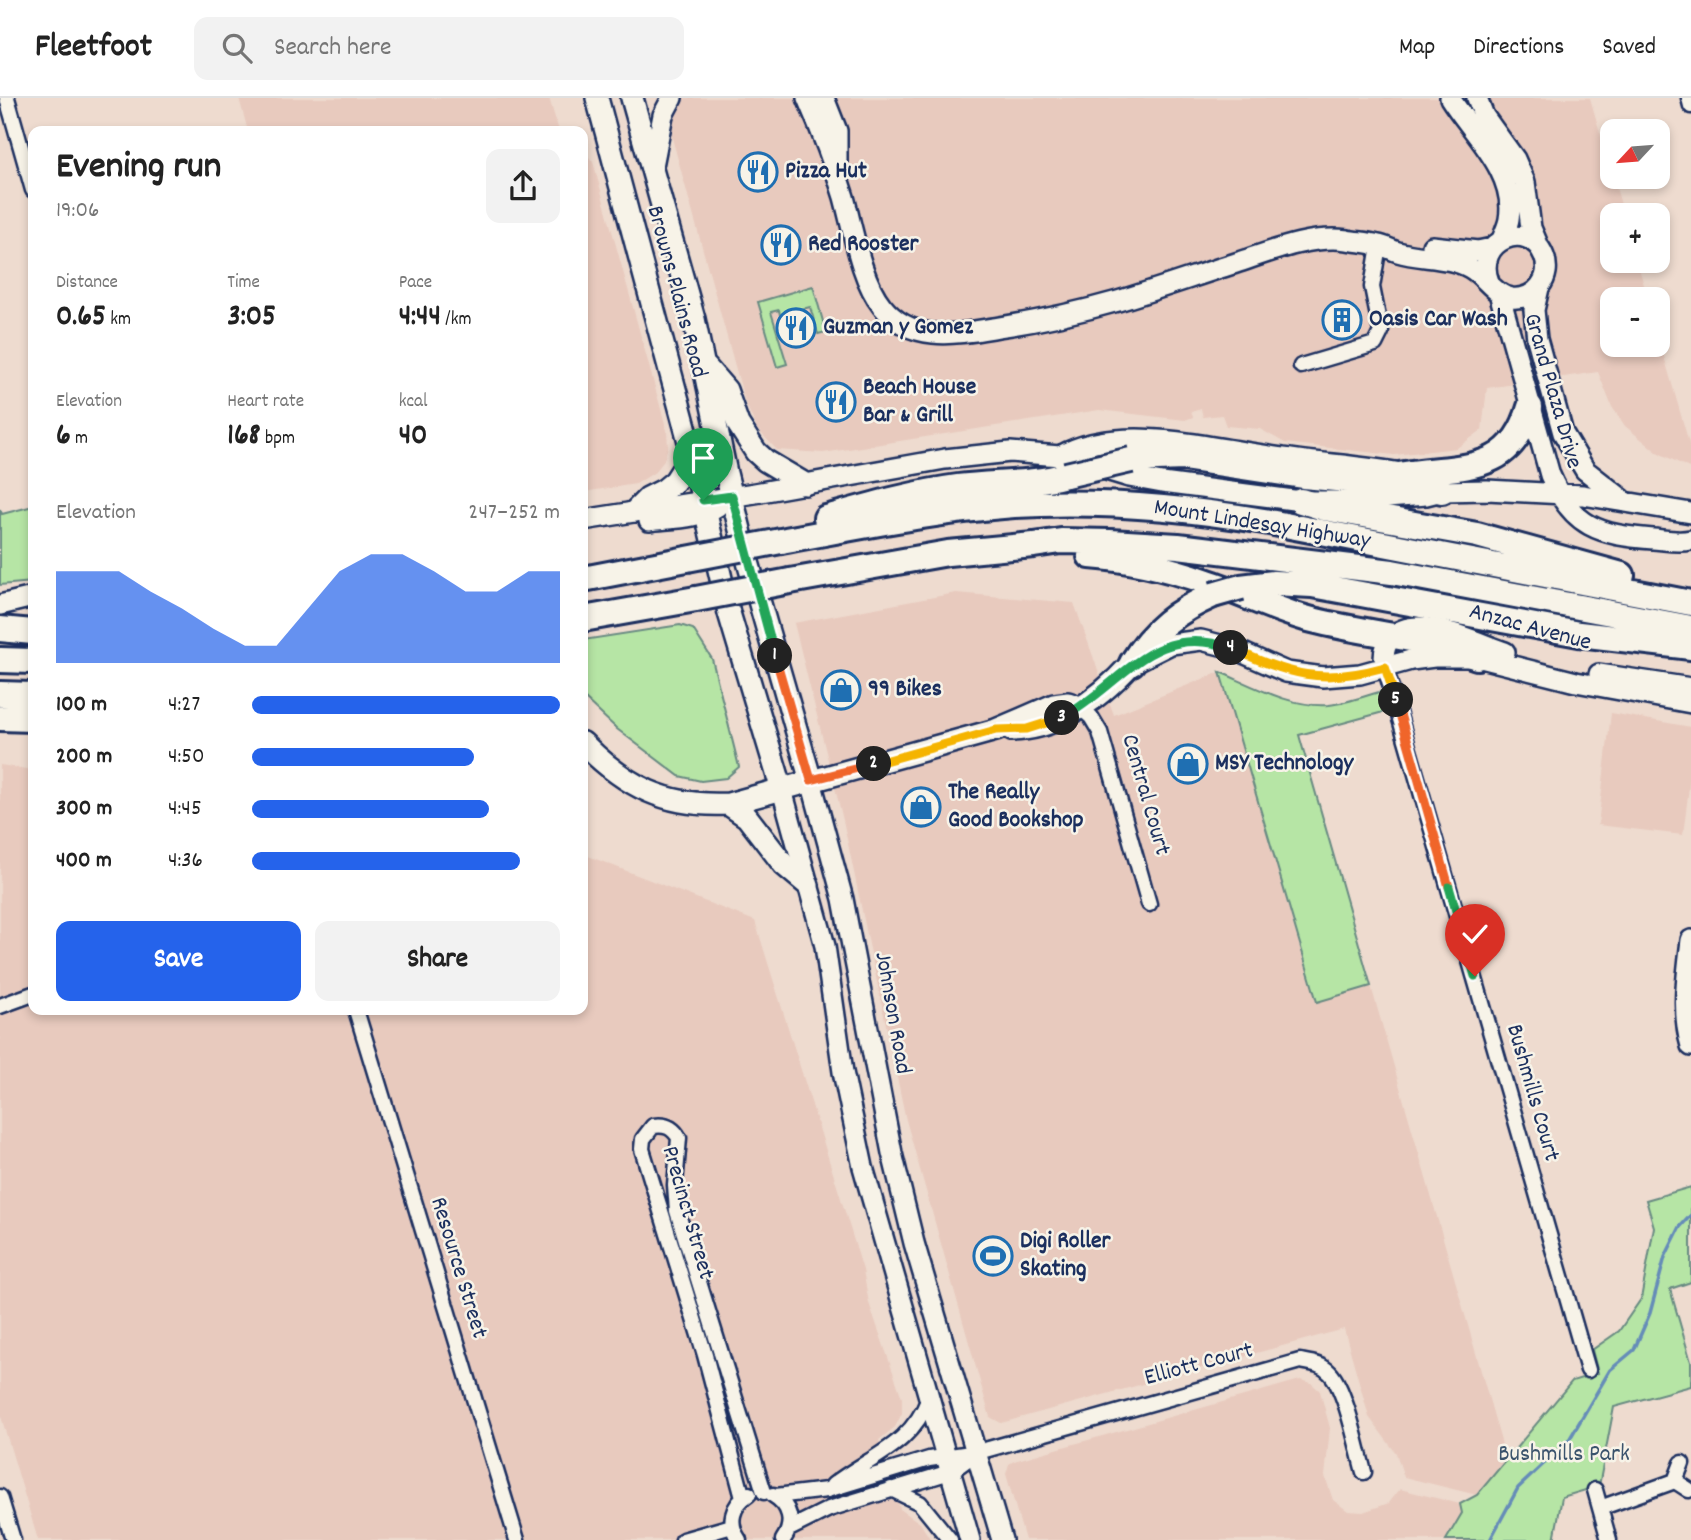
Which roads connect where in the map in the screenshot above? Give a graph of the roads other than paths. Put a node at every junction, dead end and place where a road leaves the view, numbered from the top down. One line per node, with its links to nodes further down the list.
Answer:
1 (7, 98): 12 (street)
2 (598, 98): 22 (main road, Browns Plains Road)
3 (632, 98): 11 (main road, Browns Plains Road)
4 (672, 98): 11 (main road)
5 (807, 98): 13 (main road)
6 (824, 98): 13 (main road)
7 (1450, 98): 14 (main road)
8 (1477, 98): 16 (main road)
9 (1689, 98): 10 (street)
10 (1691, 106)
11 (653, 166): 19 (main road, Browns Plains Road)
12 (28, 172)
13 (838, 179): 15 (main road)
14 (1497, 244): 15 (main road); 16 (main road); 17 (main road)
15 (1378, 245): 17 (main road); 20 (street)
16 (1539, 247): 18 (main road)
17 (1494, 288): 18 (main road); 21 (main road, Grand Plaza Drive)
18 (1539, 288): 31 (main road, Grand Plaza Drive)
19 (704, 364): 26 (main road); 29 (main road, Browns Plains Road)
20 (1301, 366)
21 (1530, 407): 24 (highway); 28 (main road, Grand Plaza Drive)
22 (691, 449): 32 (main road, Browns Plains Road); 33 (main road)
23 (1063, 465): 24 (main road); 25 (highway, bridge); 26 (main road, Mount Lindesay Highway); 30 (main road, Mount Lindesay Highway); 37 (highway)
24 (1406, 474): 25 (highway)
25 (1369, 483): 27 (highway)
26 (805, 484): 29 (main road, Mount Lindesay Highway)
27 (1442, 491): 28 (main road, Mount Lindesay Highway); 30 (main road, Mount Lindesay Highway)
28 (1557, 493): 31 (main road, Mount Lindesay Highway); 38 (main road, Grand Plaza Drive)
29 (732, 496): 32 (main road, Mount Lindesay Highway); 62 (main road, Johnson Road)
30 (1301, 501): 43 (highway)
31 (1626, 502): 34 (main road, Mount Lindesay Highway)
32 (704, 506): 33 (main road, Mount Lindesay Highway); 36 (main road, Mount Lindesay Highway); 63 (main road)
33 (635, 511): 35 (main road, Mount Lindesay Highway)
34 (1691, 513)
35 (588, 519)
36 (588, 531)
37 (781, 541): 40 (highway, Mount Lindesay Highway, bridge); 43 (highway, Mount Lindesay Highway)
38 (1689, 542)
39 (1034, 545): 44 (highway, Mount Lindesay Highway, bridge); 47 (highway); 48 (highway, Mount Lindesay Highway)
40 (588, 578)
41 (28, 598): 42 (main road)
42 (3, 601)
43 (1691, 601)
44 (588, 618)
45 (0, 629): 46 (highway)
46 (28, 632)
47 (1393, 635): 49 (highway); 53 (main road); 54 (main road, Anzac Avenue)
48 (1690, 640): 52 (highway, bridge)
49 (1477, 657): 53 (main road, Anzac Avenue); 57 (main road, Anzac Avenue)
50 (0, 660): 51 (highway)
51 (28, 661)
52 (1132, 663): 53 (main road, Anzac Avenue); 58 (main road, Anzac Avenue)
53 (1385, 667): 72 (street, Bushmills Court)
54 (1691, 688)
55 (0, 694): 56 (highway)
56 (28, 695)
57 (1691, 704)
58 (1080, 707): 62 (main road); 66 (street, Central Court)
59 (0, 718): 60 (highway)
60 (28, 719)
61 (588, 748): 64 (main road)
62 (811, 780): 63 (main road); 76 (main road, Johnson Road)
63 (782, 790): 64 (main road); 65 (main road)
64 (728, 804): 65 (main road)
65 (808, 885): 73 (main road)
66 (1149, 904)
67 (1691, 940): 71 (main road)
68 (28, 996): 69 (street)
69 (0, 1006)
70 (358, 1015): 92 (street, Resource Street)
71 (1691, 1046)
72 (1588, 1370)
73 (929, 1398): 78 (main road); 82 (street)
74 (744, 1427): 75 (street); 75 (street, Precinct Street); 85 (street, Precinct Street)
75 (726, 1431): 87 (street, Precinct Street)
76 (978, 1452): 78 (street); 79 (street, Elliott Court); 97 (main road, Johnson Road)
77 (1682, 1463): 80 (street)
78 (948, 1464): 81 (street); 82 (street); 96 (main road)
79 (1364, 1472)
80 (1675, 1481): 84 (street); 88 (street)
81 (891, 1489): 90 (street); 95 (street)
82 (827, 1490): 85 (street)
83 (1595, 1490): 88 (street)
84 (1689, 1490)
85 (770, 1494): 87 (street); 90 (street, Precinct Street)
86 (0, 1497): 91 (street)
87 (743, 1498): 89 (street)
88 (1600, 1508): 98 (street)
89 (732, 1526): 93 (street); 94 (street)
90 (786, 1535)
91 (13, 1540)
92 (517, 1540)
93 (683, 1540)
94 (739, 1540)
95 (950, 1540)
96 (970, 1540)
97 (1002, 1540)
98 (1609, 1540)

